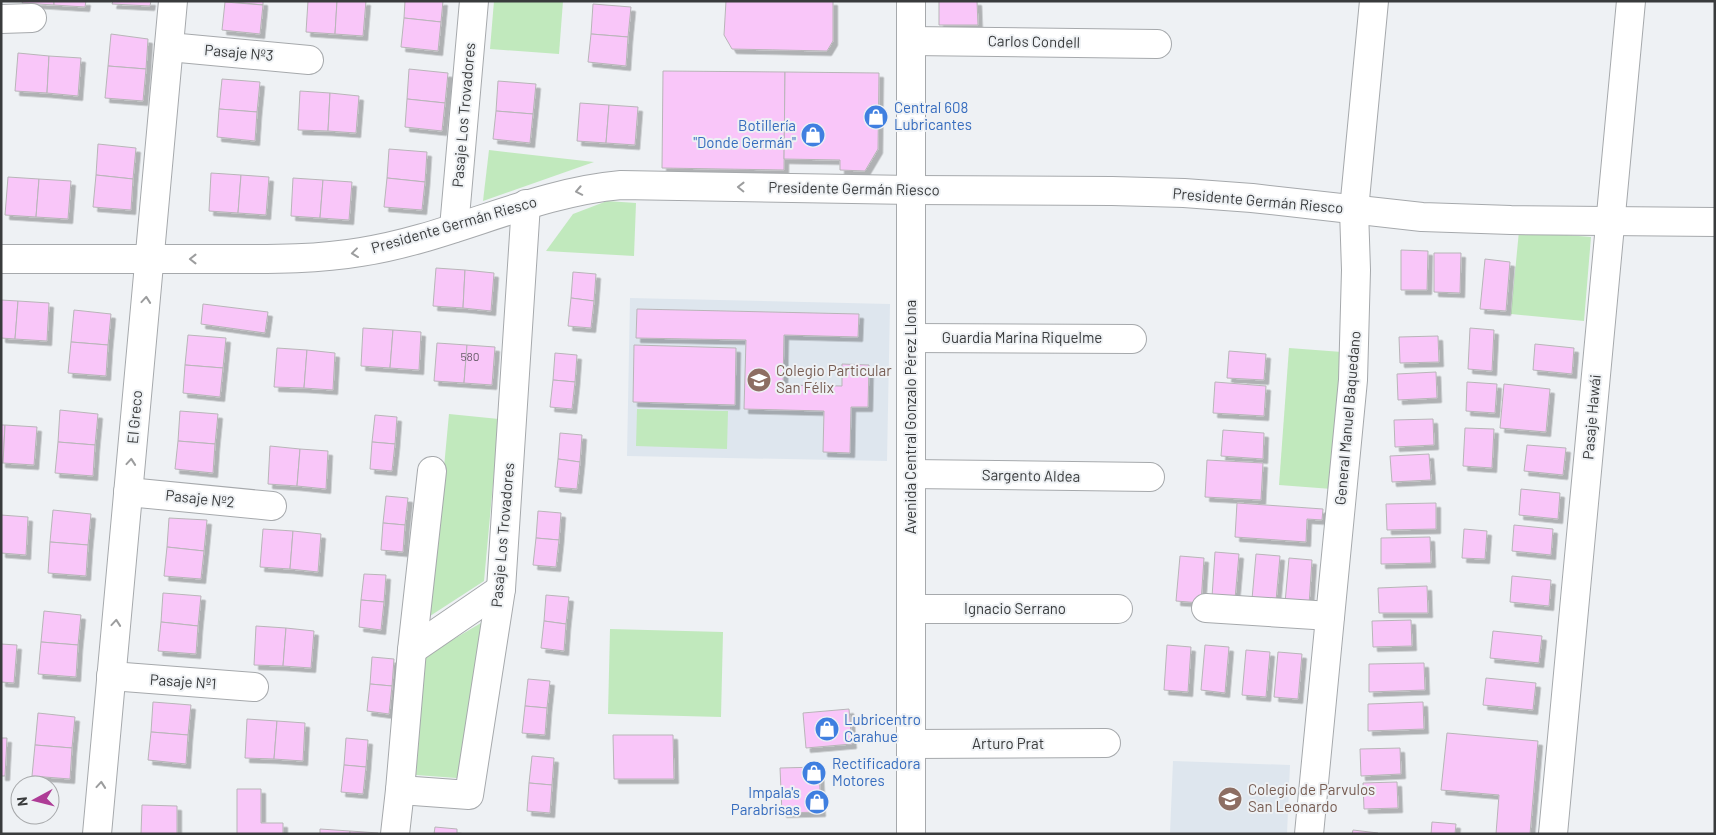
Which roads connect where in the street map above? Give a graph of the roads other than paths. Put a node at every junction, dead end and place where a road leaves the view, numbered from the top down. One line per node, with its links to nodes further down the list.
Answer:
1 (173, 1): 10 (street, El Greco)
2 (474, 1): 17 (street, Pasaje Los Trovadores)
3 (911, 1): 8 (street, Avenida Central Gonzalo Pérez Llona)
4 (1374, 1): 14 (street, General Manuel Baquedano)
5 (1631, 1): 15 (street, Pasaje Hawái)
6 (32, 18): 7 (street)
7 (1, 19)
8 (911, 41): 9 (street, Carlos Condell); 12 (street, Avenida Central Gonzalo Pérez Llona)
9 (1157, 44)
10 (169, 47): 11 (street, Pasaje Nº3); 19 (street, El Greco)
11 (309, 60)
12 (912, 190): 13 (street, Presidente Germán Riesco, one-way to 13); 14 (street, Presidente Germán Riesco); 20 (street, Avenida Central Gonzalo Pérez Llona)
13 (526, 204): 17 (street, Presidente Germán Riesco); 27 (street, Pasaje Los Trovadores)
14 (1354, 210): 15 (street, Presidente Germán Riesco); 31 (street, General Manuel Baquedano)
15 (1610, 221): 16 (street, Presidente Germán Riesco); 42 (street, Pasaje Hawái)
16 (1715, 222)
17 (454, 228): 19 (street, Presidente Germán Riesco, one-way to 19)
18 (1, 259): 19 (street, Presidente Germán Riesco)
19 (150, 259): 25 (street, El Greco, one-way to 19)
20 (911, 338): 21 (street, Guardia Marina Riquelme); 23 (street, Avenida Central Gonzalo Pérez Llona)
21 (1132, 339)
22 (432, 471): 32 (street)
23 (911, 474): 24 (street, Sargento Aldea); 29 (street, Avenida Central Gonzalo Pérez Llona)
24 (1150, 477)
25 (128, 492): 26 (street, Pasaje Nº2); 33 (street, El Greco, one-way to 25)
26 (272, 506)
27 (501, 589): 32 (street); 37 (street, Pasaje Los Trovadores)
28 (1206, 608): 31 (street)
29 (911, 609): 30 (street, Ignacio Serrano); 36 (street, Avenida Central Gonzalo Pérez Llona)
30 (1118, 609)
31 (1330, 616): 41 (street, General Manuel Baquedano)
32 (412, 650): 37 (street)
33 (111, 676): 34 (street, Pasaje Nº1); 38 (street, El Greco, one-way to 33)
34 (254, 687)
35 (1106, 743): 36 (street, Arturo Prat)
36 (911, 744): 40 (street, Avenida Central Gonzalo Pérez Llona)
37 (400, 790): 39 (street)
38 (97, 834)
39 (395, 834)
40 (911, 834)
41 (1309, 834)
42 (1553, 834)

